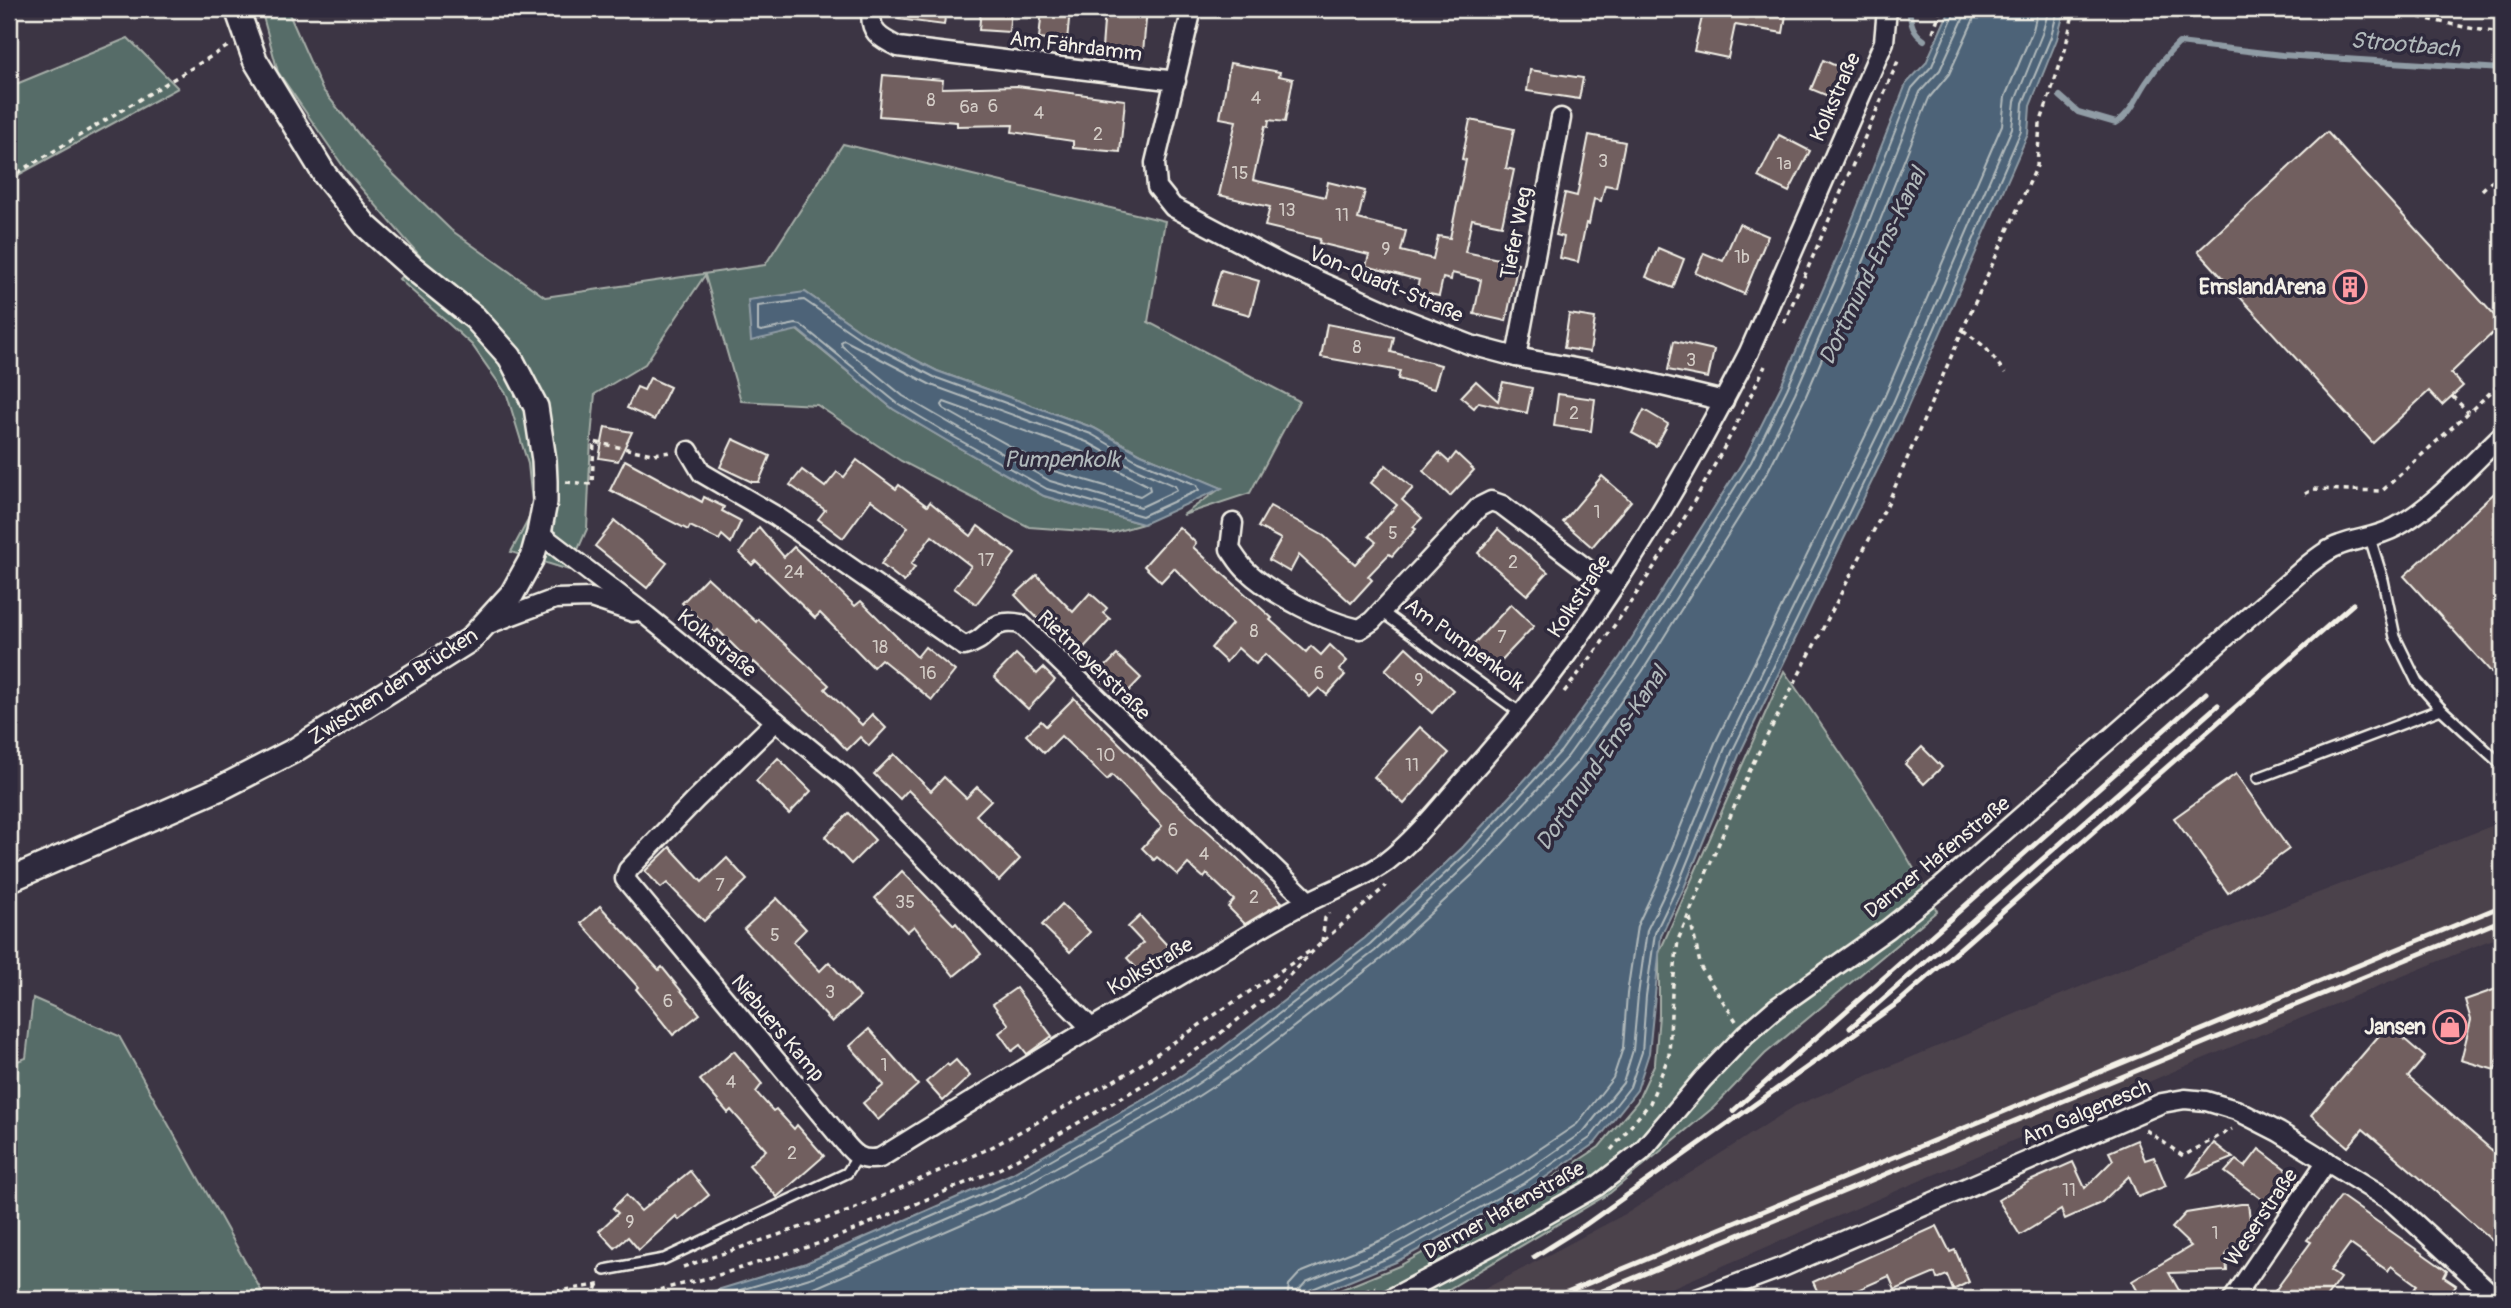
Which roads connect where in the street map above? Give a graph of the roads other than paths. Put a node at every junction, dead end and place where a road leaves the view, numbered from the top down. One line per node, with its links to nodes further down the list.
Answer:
1 (237, 9): 12 (street, Zwischen den Brücken)
2 (872, 9): 5 (street, Am Fährdamm)
3 (1192, 9): 5 (street, Von-Quadt-Straße)
4 (1887, 9): 8 (street, Kolkstraße)
5 (1176, 81): 7 (street, Von-Quadt-Straße)
6 (1561, 118): 7 (street, Tiefer Weg)
7 (1516, 356): 8 (street, Von-Quadt-Straße)
8 (1724, 401): 14 (street, Kolkstraße)
9 (2502, 435): 13 (street, Darmer Hafenstraße)
10 (689, 451): 24 (street, Rietmeyerstraße)
11 (1233, 523): 15 (street, Am Pumpenkolk)
12 (539, 533): 16 (street, Kolkstraße); 17 (street, Zwischen den Brücken)
13 (2370, 538): 18 (lane); 29 (street, Darmer Hafenstraße)
14 (1612, 589): 15 (street, Am Pumpenkolk); 19 (street, Kolkstraße)
15 (1382, 611): 19 (lane, Am Pumpenkolk)
16 (647, 616): 17 (street, Kolkstraße); 20 (street, Kolkstraße)
17 (486, 625): 23 (street, Zwischen den Brücken)
18 (2441, 709): 21 (lane); 22 (lane)
19 (1522, 714): 24 (street, Kolkstraße)
20 (776, 721): 25 (street, Kolkstraße); 26 (street, Niebuers Kamp)
21 (2502, 765)
22 (2258, 778)
23 (9, 880)
24 (1308, 901): 25 (street, Kolkstraße)
25 (1090, 1027): 26 (street, Kolkstraße)
26 (858, 1156): 28 (lane)
27 (2327, 1161): 30 (street, Am Galgenesch); 31 (street, Weserstraße); 32 (street, Am Galgenesch)
28 (605, 1270)
29 (1385, 1292)
30 (1697, 1299)
31 (2233, 1299)
32 (2497, 1299)

